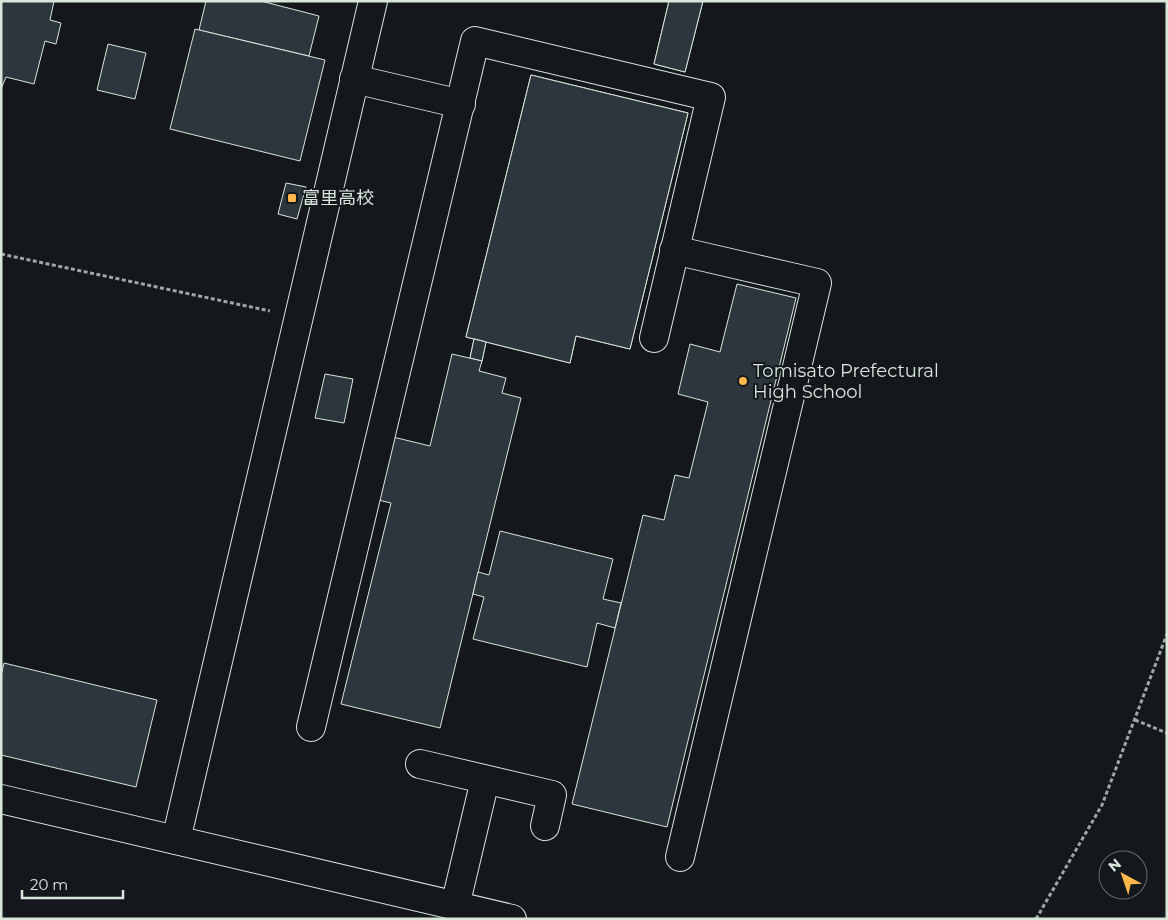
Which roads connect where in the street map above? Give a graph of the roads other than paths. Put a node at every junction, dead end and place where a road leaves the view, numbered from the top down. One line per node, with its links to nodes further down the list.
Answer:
1 (373, 1): 2 (street)
2 (354, 79): 3 (street); 11 (street)
3 (461, 104): 4 (street); 6 (street)
4 (674, 250): 5 (street); 12 (street)
5 (654, 338)
6 (311, 727)
7 (420, 764): 8 (street)
8 (485, 780): 10 (street); 13 (street)
9 (1, 799): 11 (street)
10 (545, 826)
11 (176, 840): 13 (street)
12 (680, 857)
13 (455, 906): 14 (street)
14 (512, 919)

